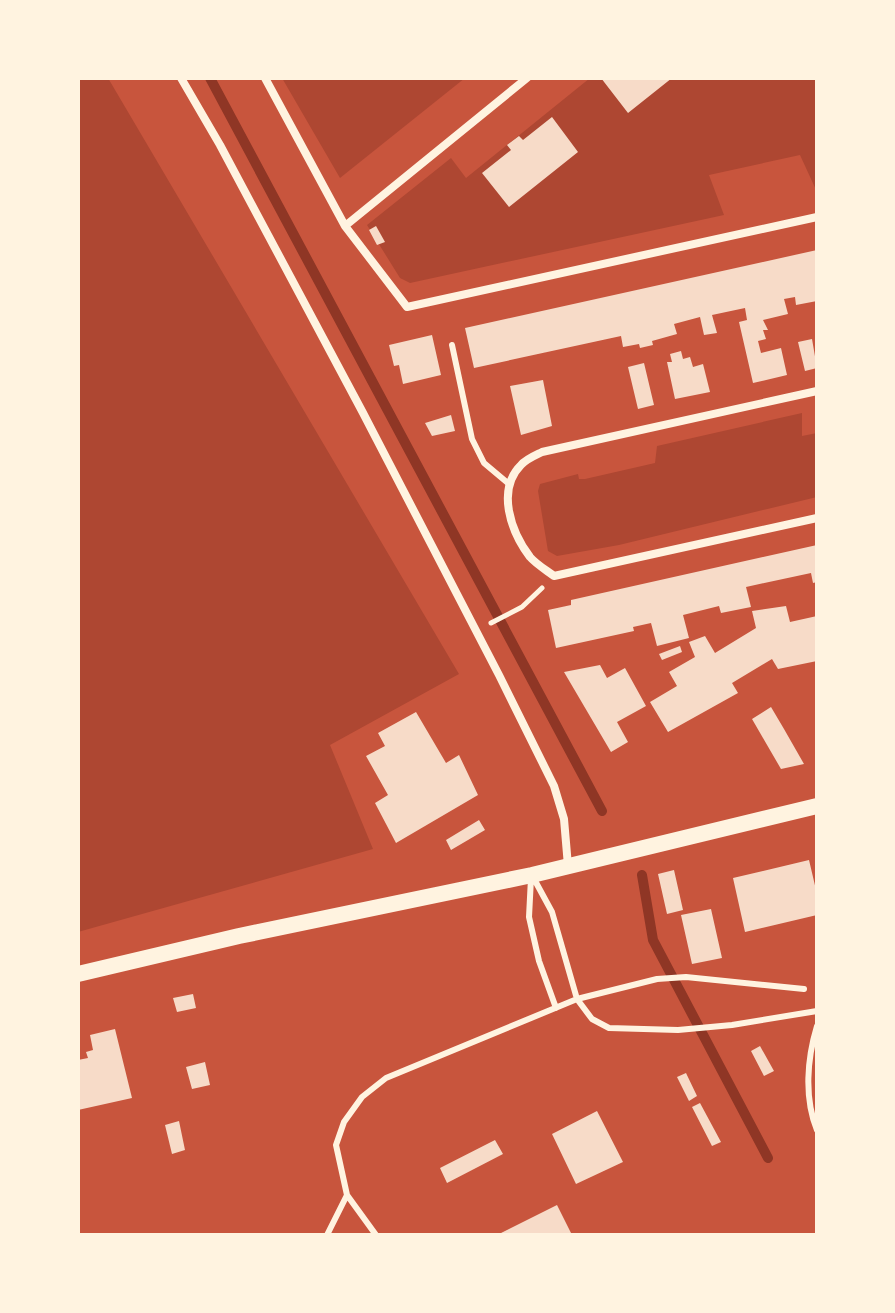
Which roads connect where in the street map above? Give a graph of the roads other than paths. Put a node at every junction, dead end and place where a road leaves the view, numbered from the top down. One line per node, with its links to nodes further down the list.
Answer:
1 (181, 78): 11 (street)
2 (265, 78): 5 (street)
3 (527, 78): 5 (street)
4 (817, 217): 5 (street)
5 (345, 226)
6 (452, 345): 8 (lane)
7 (817, 391): 8 (street)
8 (509, 484): 9 (street)
9 (817, 518)
10 (817, 806): 11 (main road)
11 (568, 866): 12 (main road)
12 (532, 875): 13 (main road); 15 (lane); 16 (lane)
13 (78, 974)
14 (804, 989): 15 (lane)
15 (577, 999): 16 (lane); 17 (lane)
16 (556, 1008): 20 (lane)
17 (817, 1011)
18 (817, 1026): 19 (lane)
19 (817, 1130)
20 (347, 1195): 21 (lane); 22 (lane)
21 (327, 1235)
22 (376, 1235)

